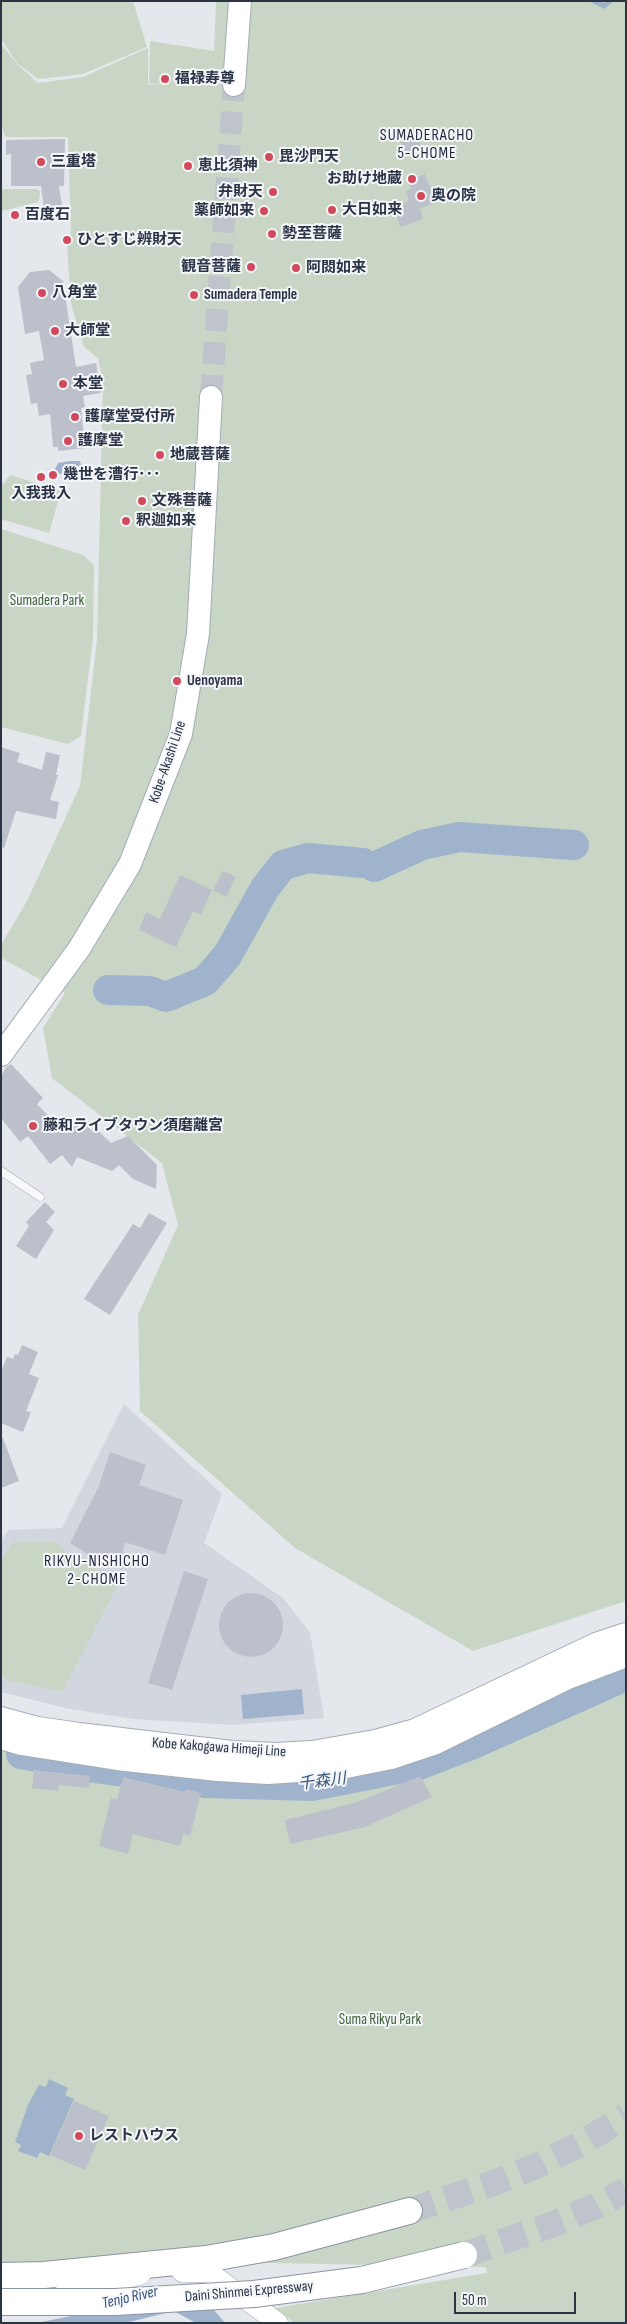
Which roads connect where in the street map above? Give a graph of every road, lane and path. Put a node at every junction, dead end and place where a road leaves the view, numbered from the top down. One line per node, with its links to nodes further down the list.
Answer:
1 (240, 1): 2 (main road)
2 (234, 85)
3 (211, 397): 4 (main road, Kobe-Akashi Line)
4 (4, 1054)
5 (1, 1170): 6 (lane)
6 (40, 1197)
7 (626, 1634): 9 (main road, Kobe Kakogawa Himeji Line)
8 (626, 1656): 10 (main road, Kobe Kakogawa Himeji Line)
9 (1, 1718)
10 (1, 1738)
11 (409, 2211): 13 (highway)
12 (464, 2255): 14 (highway, Daini Shinmei Expressway, bridge)
13 (1, 2276)
14 (1, 2302)
15 (1, 2313): 16 (street)
16 (278, 2323)

